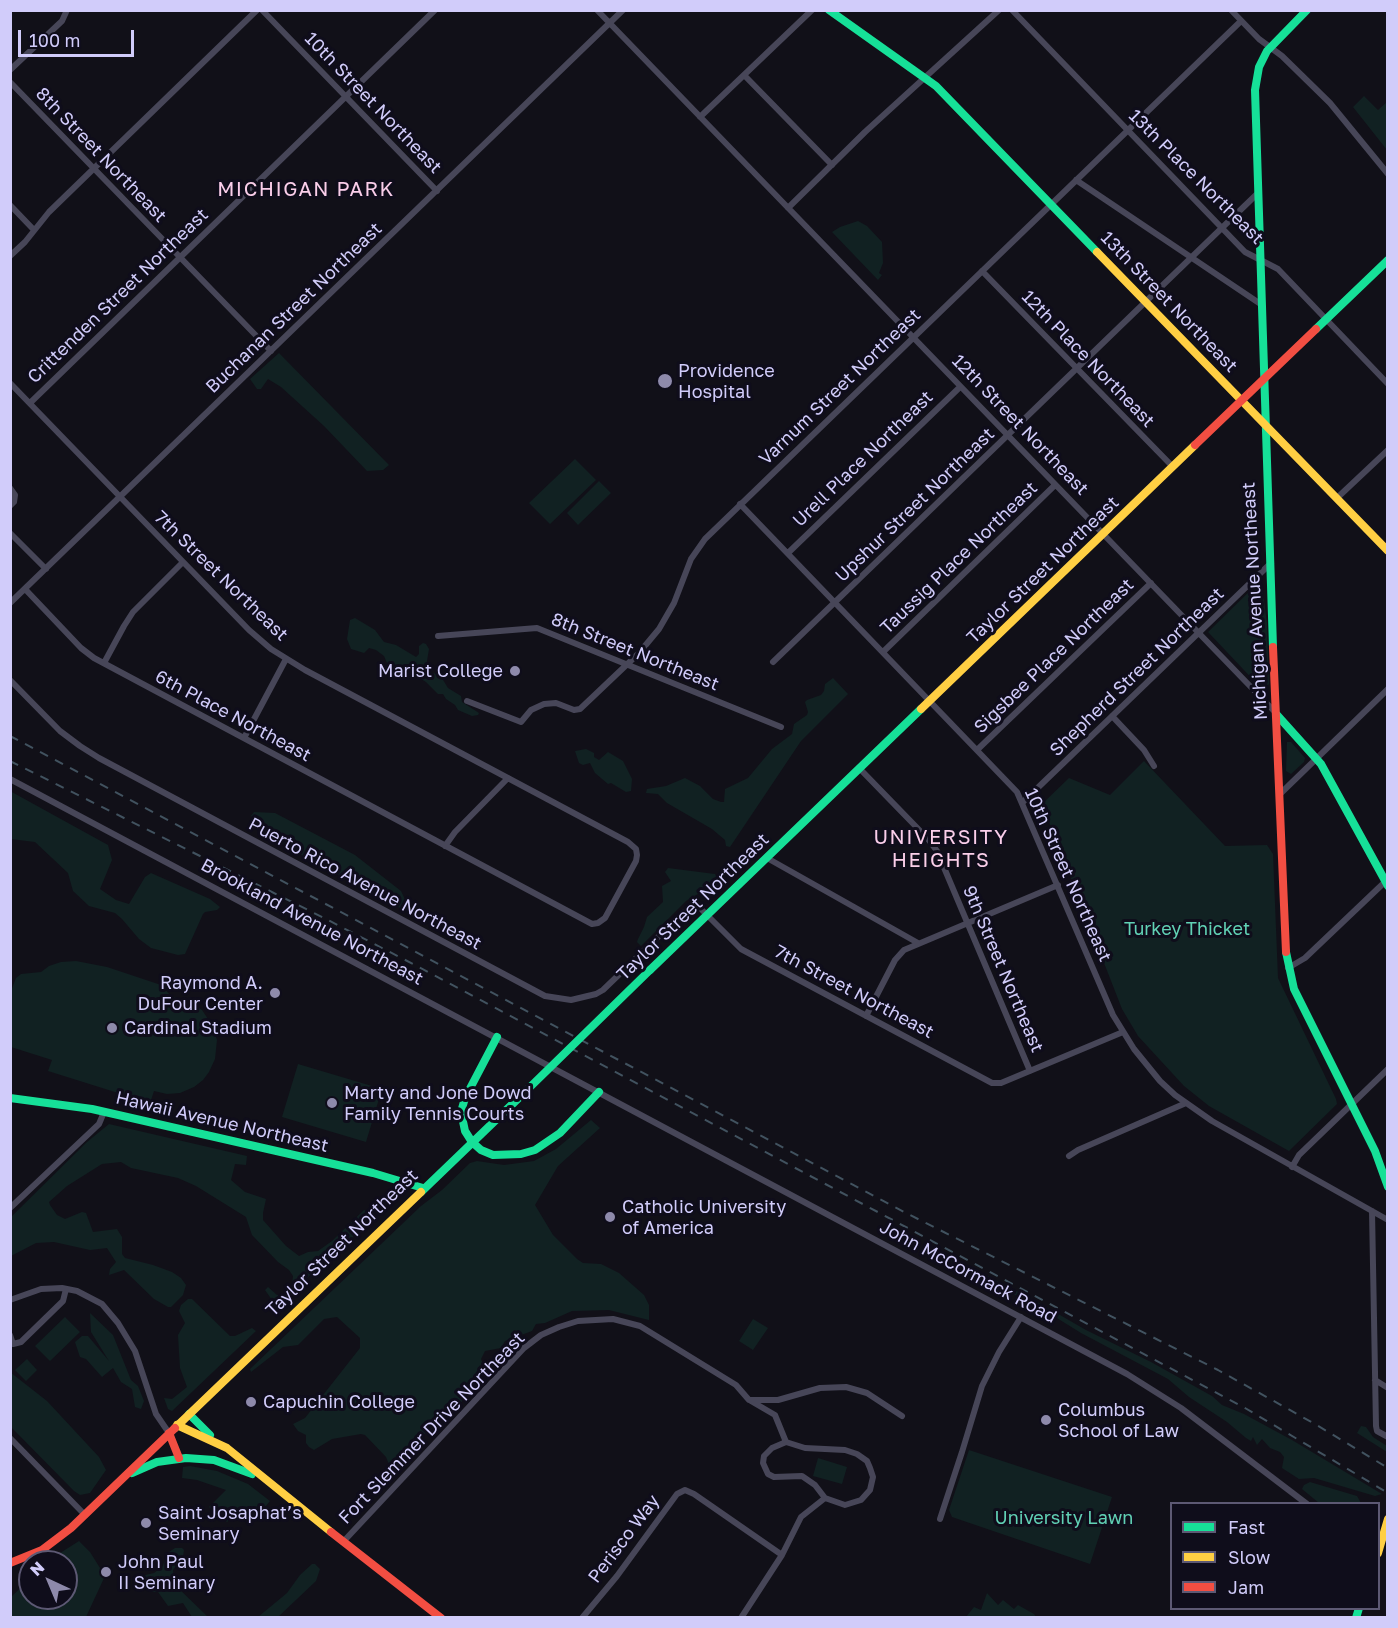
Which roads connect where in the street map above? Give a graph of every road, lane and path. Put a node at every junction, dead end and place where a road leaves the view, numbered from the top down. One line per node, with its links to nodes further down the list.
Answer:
1 (67, 10): 16 (street)
2 (257, 10): 24 (street)
3 (262, 10): 20 (street, 10th Street Northeast)
4 (435, 10): 20 (street, Crittenden Street Northeast)
5 (597, 10): 14 (street, 12th Street Northeast)
6 (623, 10): 14 (street, Buchanan Street Northeast)
7 (812, 10): 17 (street)
8 (829, 10): 18 (main road, 13th Street Northeast)
9 (999, 10): 18 (street)
10 (1012, 10): 22 (street, 13th Place Northeast)
11 (1231, 10): 13 (street)
12 (1307, 10): 15 (main road, Michigan Avenue Northeast)
13 (1241, 21): 15 (street); 22 (street, Varnum Street Northeast)
14 (609, 24): 21 (street, 12th Street Northeast); 27 (street, Buchanan Street Northeast)
15 (1270, 47): 25 (street); 28 (main road, Michigan Avenue Northeast)
16 (10, 70)
17 (744, 75): 21 (street); 23 (street)
18 (926, 78): 23 (street); 29 (main road, 13th Street Northeast)
19 (10, 82): 24 (street, 8th Street Northeast)
20 (345, 97): 27 (street, 10th Street Northeast); 35 (street, Crittenden Street Northeast)
21 (700, 117): 31 (street, 12th Street Northeast)
22 (1128, 130): 26 (street, Varnum Street Northeast); 32 (street, 13th Place Northeast)
23 (832, 165): 31 (street)
24 (93, 168): 33 (street); 35 (street, 8th Street Northeast)
25 (1388, 174)
26 (1076, 180): 29 (street, Varnum Street Northeast); 36 (street)
27 (436, 191): 44 (street, Buchanan Street Northeast)
28 (1258, 194): 32 (street, Upshur Street Northeast); 37 (main road, Michigan Avenue Northeast)
29 (1051, 204): 39 (street, Varnum Street Northeast); 40 (main road, 13th Street Northeast)
30 (10, 205): 33 (street)
31 (788, 208): 43 (street, 12th Street Northeast)
32 (1223, 229): 36 (street, Upshur Street Northeast); 37 (street, 13th Place Northeast)
33 (34, 230): 34 (street)
34 (10, 256)
35 (180, 258): 44 (street, 8th Street Northeast); 51 (street, Crittenden Street Northeast)
36 (1192, 259): 40 (street, Upshur Street Northeast); 41 (street)
37 (1261, 260): 41 (main road, Michigan Avenue Northeast); 42 (street, 13th Place Northeast)
38 (1388, 260): 42 (main road, Taylor Street Northeast)
39 (982, 271): 43 (street, Varnum Street Northeast); 45 (street, 12th Place Northeast)
40 (1146, 302): 45 (street, Upshur Street Northeast); 50 (main road, 13th Street Northeast)
41 (1262, 306): 46 (main road, Michigan Avenue Northeast)
42 (1326, 319): 46 (main road, Taylor Street Northeast); 48 (street, 13th Place Northeast)
43 (913, 338): 49 (street, 12th Street Northeast); 60 (street, Varnum Street Northeast)
44 (271, 351): 58 (street, Buchanan Street Northeast)
45 (1077, 369): 53 (street, Upshur Street Northeast); 55 (street, 12th Place Northeast)
46 (1264, 380): 50 (main road, Taylor Street Northeast); 52 (main road, Michigan Avenue Northeast)
47 (10, 383): 51 (street, 7th Street Northeast)
48 (1388, 384)
49 (960, 387): 53 (street, 12th Street Northeast); 65 (street, Urell Place Northeast)
50 (1242, 401): 52 (main road, 13th Street Northeast); 55 (main road, Taylor Street Northeast)
51 (30, 403): 58 (street, 7th Street Northeast)
52 (1264, 424): 59 (main road, 13th Street Northeast); 67 (main road, Michigan Avenue Northeast)
53 (1008, 436): 56 (street, 12th Street Northeast); 72 (street, Upshur Street Northeast)
54 (1388, 450): 59 (street)
55 (1173, 467): 63 (main road, Taylor Street Northeast)
56 (1056, 485): 63 (street, 12th Street Northeast); 75 (street, Taussig Place Northeast)
57 (10, 488): 61 (street)
58 (120, 497): 66 (street, 7th Street Northeast); 68 (street, Buchanan Street Northeast)
59 (1337, 498): 64 (main road, 13th Street Northeast)
60 (740, 504): 65 (street, 10th Street Northeast); 79 (street, Varnum Street Northeast)
61 (10, 506)
62 (10, 532): 68 (street)
63 (1103, 534): 69 (street, 12th Street Northeast); 83 (main road, Taylor Street Northeast)
64 (1388, 551)
65 (788, 553): 72 (street, 10th Street Northeast)
66 (183, 562): 76 (street, 7th Street Northeast); 78 (street)
67 (1271, 563): 73 (street, Shepherd Street Northeast); 84 (main road, Michigan Avenue Northeast)
68 (46, 569): 70 (street, Buchanan Street Northeast)
69 (1151, 584): 73 (street, 12th Street Northeast); 88 (street, Sigsbee Place Northeast)
70 (25, 589): 71 (street, Buchanan Street Northeast); 78 (street, 6th Place Northeast)
71 (10, 603)
72 (835, 603): 75 (street, 10th Street Northeast); 77 (street, Upshur Street Northeast)
73 (1198, 633): 84 (street, 12th Street Northeast); 85 (street, Shepherd Street Northeast)
74 (438, 636): 79 (street, 8th Street Northeast)
75 (883, 652): 83 (street, 10th Street Northeast)
76 (286, 659): 87 (street); 92 (street, 7th Street Northeast)
77 (773, 662)
78 (104, 663): 87 (street, 6th Place Northeast)
79 (626, 665): 82 (street, Varnum Street Northeast); 86 (street, 8th Street Northeast)
80 (10, 681): 100 (street, Puerto Rico Avenue Northeast)
81 (1388, 689): 89 (street)
82 (467, 701)
83 (930, 701): 88 (street, 10th Street Northeast); 91 (main road, Taylor Street Northeast)
84 (1277, 715): 89 (main road, 12th Street Northeast); 94 (main road, Michigan Avenue Northeast)
85 (1112, 717): 90 (street); 95 (street, Shepherd Street Northeast)
86 (781, 727)
87 (244, 738): 96 (street, 6th Place Northeast)
88 (977, 750): 95 (street, 10th Street Northeast)
89 (1317, 758): 94 (street); 98 (main road, 12th Street Northeast)
90 (1154, 766)
91 (860, 769): 97 (main road, Taylor Street Northeast); 101 (street, 9th Street Northeast)
92 (508, 778): 96 (street); 96 (street, 7th Street Northeast)
93 (10, 779): 106 (street, Brookland Avenue Northeast)
94 (1280, 794): 103 (main road, Michigan Avenue Northeast)
95 (1023, 802): 99 (street, 10th Street Northeast)
96 (445, 846)
97 (767, 858): 100 (main road, Taylor Street Northeast); 102 (street)
98 (1387, 882): 103 (street)
99 (1058, 885): 101 (street); 105 (street, 10th Street Northeast)
100 (708, 915): 104 (street, 7th Street Northeast); 114 (main road, Taylor Street Northeast, bridge)
101 (968, 923): 102 (street); 108 (street, 9th Street Northeast)
102 (918, 943): 104 (street)
103 (1288, 968): 112 (main road, Michigan Avenue Northeast)
104 (866, 1016): 108 (street, 7th Street Northeast)
105 (1123, 1032): 108 (street); 111 (street, 10th Street Northeast)
106 (496, 1037): 109 (street, Brookland Avenue Northeast); 114 (main road)
107 (1388, 1069): 112 (street)
108 (1030, 1071)
109 (599, 1092): 114 (main road); 125 (street, John McCormack Road)
110 (10, 1098): 113 (main road, Hawaii Avenue Northeast)
111 (1186, 1103): 115 (street); 116 (street, 10th Street Northeast)
112 (1352, 1103): 116 (street); 117 (main road, Michigan Avenue Northeast)
113 (104, 1112): 119 (main road, Hawaii Avenue Northeast); 120 (street)
114 (472, 1142): 119 (main road, Taylor Street Northeast)
115 (1070, 1156)
116 (1292, 1167): 121 (street, 10th Street Northeast)
117 (1385, 1171): 118 (main road, Michigan Avenue Northeast)
118 (1388, 1187)
119 (423, 1188): 130 (main road, Taylor Street Northeast)
120 (10, 1208)
121 (1372, 1211): 122 (street, 10th Street Northeast); 127 (street)
122 (1388, 1220)
123 (66, 1289): 124 (street); 126 (street); 133 (street)
124 (10, 1300)
125 (1021, 1317): 144 (street, John McCormack Road); 146 (street)
126 (10, 1335)
127 (1375, 1380): 128 (street); 134 (street)
128 (1388, 1388)
129 (749, 1400): 131 (street); 137 (street, Fort Slemmer Drive Northeast); 148 (street, Fort Slemmer Drive Northeast)
130 (189, 1414): 132 (main road, Taylor Street Northeast); 136 (main road)
131 (902, 1416)
132 (177, 1425): 133 (main road, Taylor Street Northeast); 136 (main road)
133 (169, 1433): 140 (main road); 141 (main road, Taylor Street Northeast)
134 (1388, 1437)
135 (10, 1438): 138 (street)
136 (217, 1442): 142 (main road)
137 (786, 1442): 143 (street); 143 (street)
138 (17, 1445): 139 (street); 145 (street)
139 (10, 1451)
140 (179, 1458): 141 (main road); 142 (main road)
141 (126, 1475): 145 (main road, Taylor Street Northeast)
142 (263, 1479): 148 (main road)
143 (825, 1498): 150 (street)
144 (1305, 1502)
145 (85, 1515): 151 (main road, Taylor Street Northeast)
146 (940, 1519)
147 (1387, 1522): 149 (main road)
148 (343, 1542): 153 (main road)
149 (1380, 1546)
150 (782, 1555): 152 (street, Perisco Way); 155 (street)
151 (10, 1563)
152 (584, 1615): 154 (street)
153 (441, 1617)
154 (592, 1617)
155 (741, 1617)

